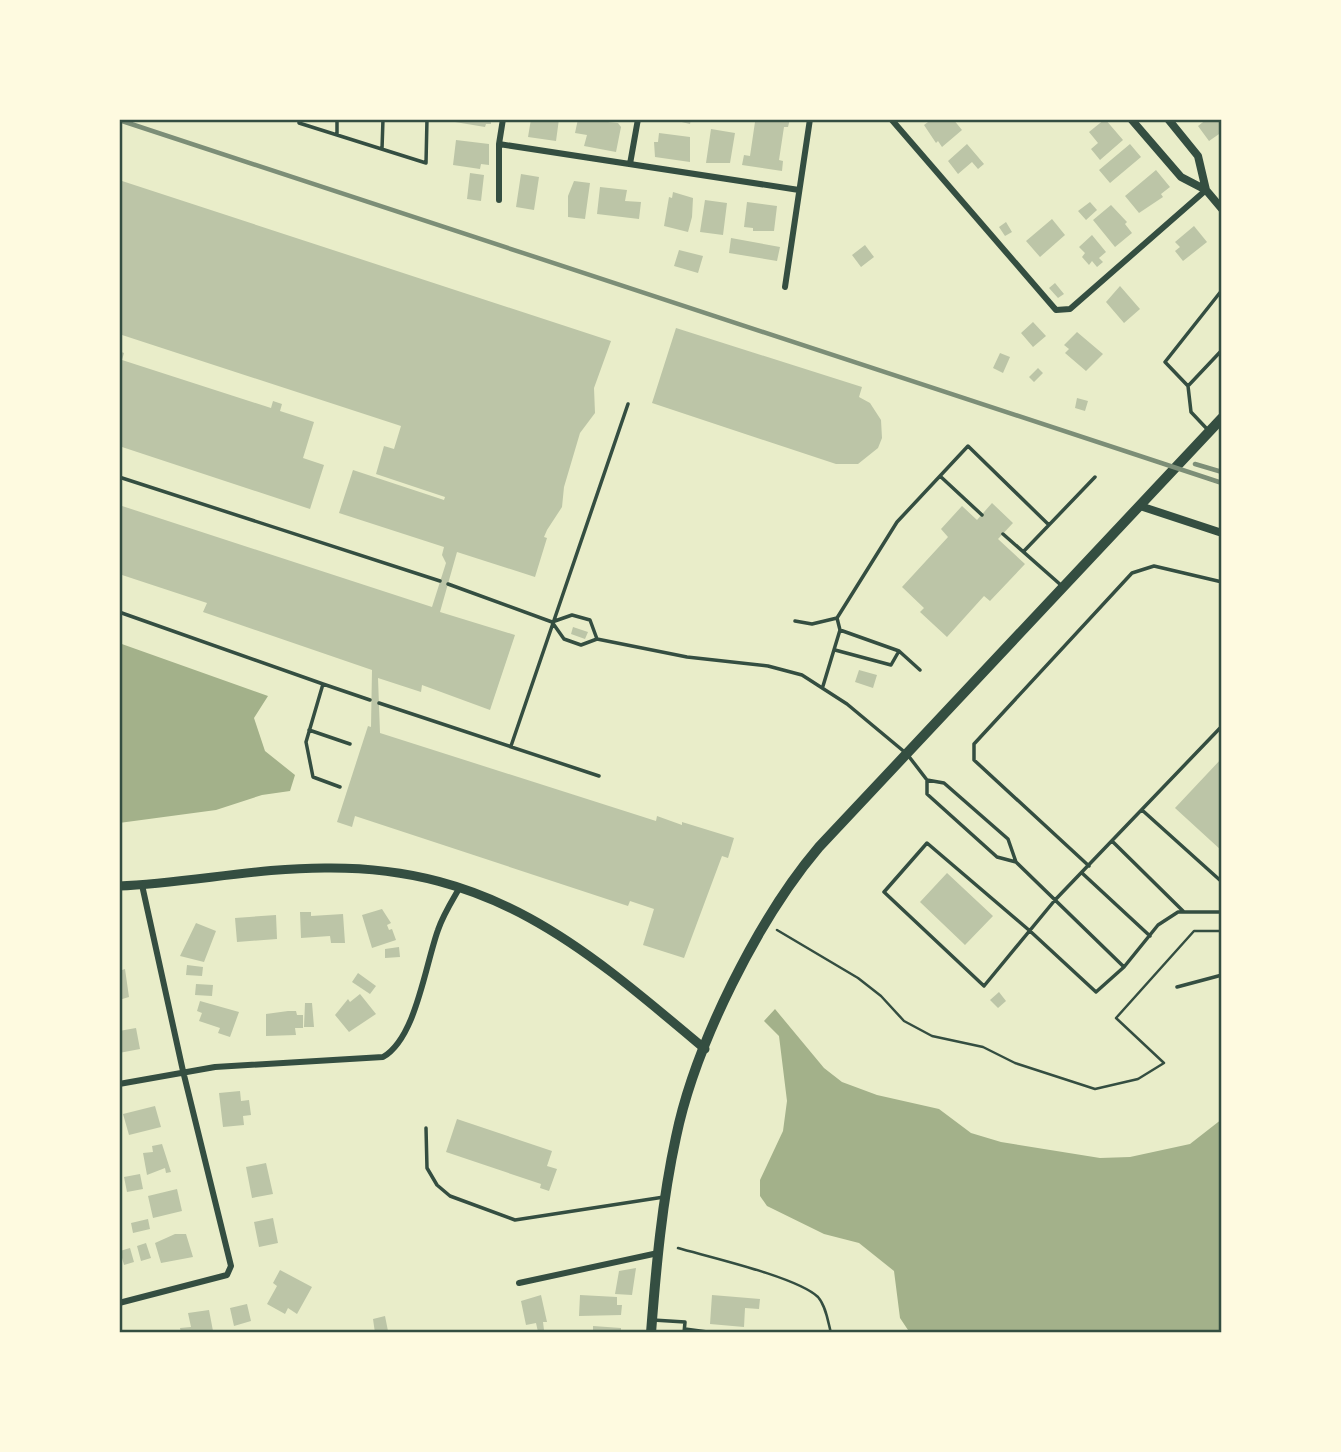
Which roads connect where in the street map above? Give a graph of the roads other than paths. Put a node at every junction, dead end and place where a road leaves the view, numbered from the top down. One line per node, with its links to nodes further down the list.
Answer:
1 (299, 119): 11 (lane)
2 (337, 119): 11 (lane)
3 (383, 119): 13 (lane)
4 (427, 119): 13 (lane)
5 (503, 119): 12 (street)
6 (638, 119): 14 (street)
7 (810, 119): 15 (street)
8 (891, 119): 16 (street)
9 (1131, 119): 16 (street)
10 (1168, 119): 16 (street)
11 (337, 135): 13 (lane)
12 (499, 144): 14 (street); 17 (street)
13 (382, 149)
14 (630, 164): 15 (street)
15 (799, 190): 19 (street)
16 (1206, 190): 18 (street)
17 (499, 200)
18 (1222, 209)
19 (785, 287)
20 (1222, 290): 22 (lane)
21 (1222, 350): 22 (lane)
22 (1188, 386): 25 (lane)
23 (628, 404): 42 (lane)
24 (1222, 418): 25 (main road)
25 (1210, 431): 29 (main road)
26 (119, 477): 35 (lane)
27 (940, 477): 30 (lane); 31 (lane); 40 (lane)
28 (1095, 477): 31 (lane)
29 (1140, 506): 32 (street); 38 (main road)
30 (982, 514)
31 (1049, 525): 34 (lane)
32 (1222, 533)
33 (1003, 534): 34 (lane)
34 (1024, 551): 38 (lane)
35 (440, 581)
36 (1222, 582): 63 (lane)
37 (448, 584): 42 (lane)
38 (1064, 587): 56 (main road)
39 (119, 612): 48 (lane)
40 (837, 618): 41 (lane); 43 (lane)
41 (795, 621)
42 (552, 622): 44 (lane); 44 (lane); 55 (lane)
43 (840, 630): 45 (lane); 46 (lane)
44 (597, 639): 49 (lane)
45 (835, 650): 46 (lane); 49 (lane)
46 (899, 651): 47 (lane)
47 (920, 670)
48 (323, 684): 50 (lane); 53 (lane)
49 (823, 686): 56 (lane)
50 (370, 700)
51 (379, 703): 55 (lane)
52 (1222, 726): 60 (lane)
53 (309, 730): 54 (lane); 59 (lane)
54 (350, 744)
55 (511, 746): 57 (lane)
56 (907, 754): 58 (lane); 77 (main road)
57 (599, 776)
58 (927, 780): 62 (lane); 62 (lane)
59 (340, 787)
60 (1142, 810): 61 (lane); 65 (lane)
61 (1112, 841): 63 (lane); 70 (lane)
62 (1016, 862): 69 (lane)
63 (1089, 866): 64 (lane)
64 (1082, 873): 69 (lane); 73 (lane)
65 (1222, 882)
66 (142, 885): 67 (main road); 68 (main road); 78 (street)
67 (119, 886)
68 (460, 886): 77 (main road); 78 (street)
69 (1055, 900): 72 (lane); 74 (lane)
70 (1184, 912): 71 (lane); 73 (lane)
71 (1222, 912)
72 (1030, 931): 72 (lane); 74 (lane)
73 (1150, 936): 74 (lane)
74 (1124, 967)
75 (1222, 975): 76 (lane)
76 (1177, 987)
77 (705, 1049): 81 (main road)
78 (183, 1072): 79 (street); 84 (street)
79 (119, 1084)
80 (426, 1128): 81 (lane)
81 (666, 1196): 82 (main road)
82 (657, 1253): 83 (street); 85 (main road)
83 (519, 1283)
84 (119, 1303)
85 (652, 1320): 86 (lane); 87 (main road)
86 (684, 1331): 88 (lane)
87 (651, 1333)
88 (715, 1333)

